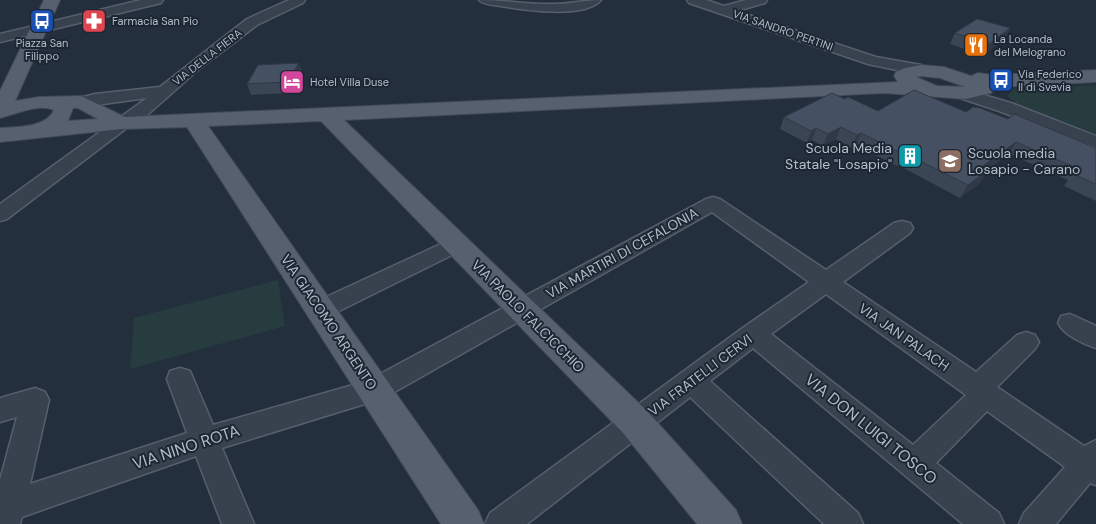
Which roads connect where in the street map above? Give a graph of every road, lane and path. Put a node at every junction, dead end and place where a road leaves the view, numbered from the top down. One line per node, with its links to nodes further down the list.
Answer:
1 (52, 0): 9 (main road)
2 (157, 0): 9 (street)
3 (298, 0): 14 (street, VIA DELLA FIERA)
4 (485, 0): 5 (street)
5 (595, 0)
6 (693, 0): 8 (street, VIA SANDRO PERTINI)
7 (761, 0): 8 (street)
8 (724, 10): 12 (street, VIA SANDRO PERTINI)
9 (39, 28): 10 (street); 19 (main road)
10 (0, 38)
11 (1096, 76): 13 (main road)
12 (914, 79): 13 (main road); 15 (main road); 20 (main road)
13 (989, 85): 15 (main road); 18 (street)
14 (164, 91): 16 (street); 22 (street, VIA DELLA FIERA)
15 (963, 94): 18 (street)
16 (81, 102): 17 (main road); 22 (main road)
17 (55, 103): 19 (main road); 23 (main road)
18 (1005, 107): 25 (street)
19 (3, 111)
20 (327, 115): 21 (main road); 29 (main road, VIA PAOLO FALCICCHIO)
21 (193, 120): 22 (main road); 32 (main road, VIA GIACOMO ARGENTO)
22 (122, 123): 23 (main road); 27 (street, VIA DELLA FIERA)
23 (34, 131): 24 (main road)
24 (0, 135)
25 (1096, 142)
26 (713, 203): 30 (street, VIA JAN PALACH); 31 (street, VIA MARTIRI DI CEFALONIA)
27 (0, 214)
28 (902, 228): 30 (street, VIA FRATELLI CERVI)
29 (456, 244): 31 (main road, VIA PAOLO FALCICCHIO); 32 (street)
30 (826, 282): 34 (street, VIA FRATELLI CERVI); 40 (street, VIA JAN PALACH)
31 (521, 308): 39 (street, VIA MARTIRI DI CEFALONIA); 42 (main road, VIA PAOLO FALCICCHIO)
32 (320, 310): 39 (main road, VIA GIACOMO ARGENTO)
33 (1070, 323): 35 (street)
34 (754, 334): 38 (street, VIA FRATELLI CERVI); 45 (street, VIA DON LUIGI TOSCO)
35 (1096, 338)
36 (1026, 342): 40 (street)
37 (180, 379): 43 (street)
38 (692, 381): 42 (street, VIA FRATELLI CERVI); 51 (street)
39 (374, 390): 43 (street, VIA NINO ROTA); 48 (main road, VIA GIACOMO ARGENTO)
40 (982, 391): 44 (street, VIA JAN PALACH); 45 (street)
41 (0, 410): 46 (street)
42 (636, 423): 49 (street, VIA FRATELLI CERVI); 50 (main road, VIA PAOLO FALCICCHIO)
43 (205, 440): 46 (street, VIA NINO ROTA); 47 (street)
44 (1093, 463): 53 (street)
45 (914, 464): 52 (street, VIA DON LUIGI TOSCO)
46 (4, 513)
47 (238, 524)
48 (464, 524)
49 (501, 524)
50 (722, 524)
51 (847, 524)
52 (988, 524)
53 (1035, 524)

